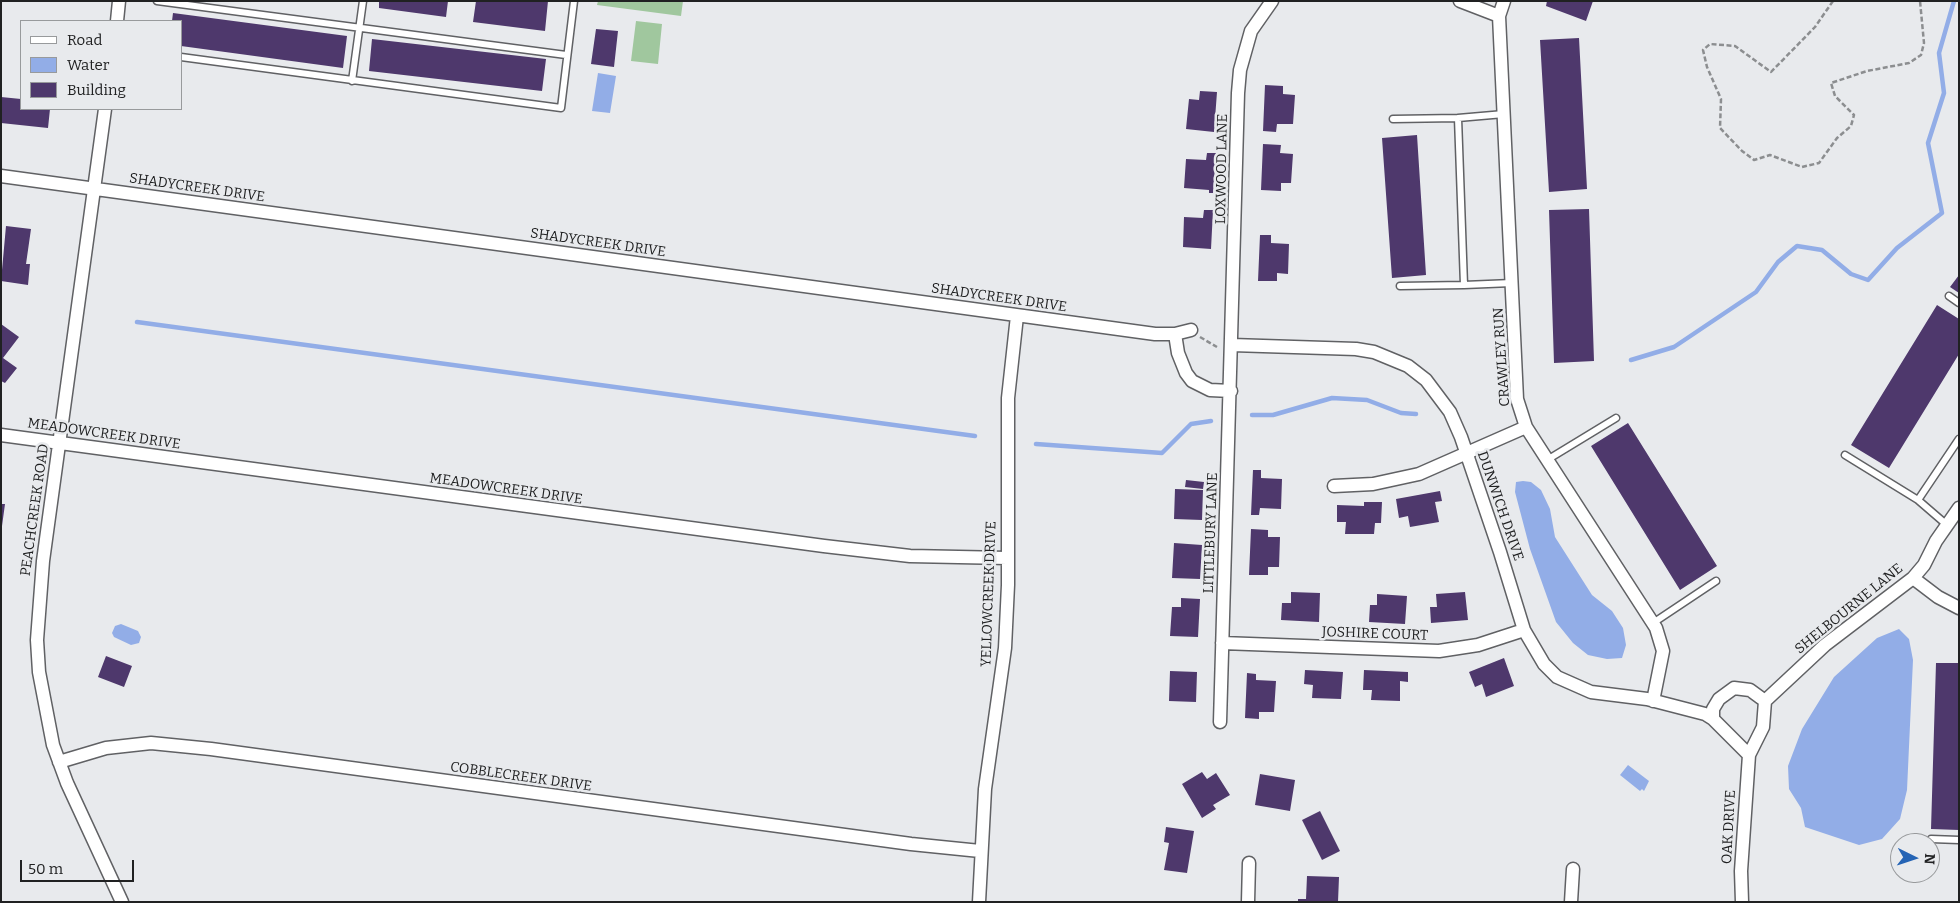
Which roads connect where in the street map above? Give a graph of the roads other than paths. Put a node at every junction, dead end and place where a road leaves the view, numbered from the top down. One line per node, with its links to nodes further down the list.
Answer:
1 (119, 1): 9 (street)
2 (157, 1): 10 (lane)
3 (363, 1): 10 (lane)
4 (574, 1): 11 (lane)
5 (1272, 1): 28 (street, LOXWOOD LANE)
6 (1460, 1): 8 (street)
7 (1504, 1): 8 (street, CRAWLEY RUN)
8 (1500, 16): 15 (street, CRAWLEY RUN)
9 (117, 20)
10 (360, 27): 11 (lane); 13 (lane)
11 (566, 55): 13 (lane)
12 (182, 57): 13 (lane)
13 (352, 81)
14 (105, 110): 19 (street, PEACHCREEK ROAD)
15 (1504, 114): 16 (lane); 20 (street, CRAWLEY RUN)
16 (1458, 118): 17 (lane); 21 (lane)
17 (1394, 119)
18 (1, 176): 19 (street, SHADYCREEK DRIVE)
19 (92, 188): 25 (street, SHADYCREEK DRIVE); 34 (street, PEACHCREEK ROAD)
20 (1512, 284): 21 (lane); 31 (street, CRAWLEY RUN)
21 (1464, 285): 22 (lane)
22 (1400, 286)
23 (1949, 296): 24 (lane)
24 (1959, 303)
25 (1017, 316): 27 (street, SHADYCREEK DRIVE); 42 (street, YELLOWCREEK DRIVE)
26 (1191, 330): 27 (street, SHADYCREEK DRIVE)
27 (1175, 334): 29 (street)
28 (1232, 345): 29 (street, LITTLEBURY LANE); 35 (street, DUNWICH DRIVE)
29 (1231, 391): 48 (street, LITTLEBURY LANE)
30 (1616, 418): 37 (lane)
31 (1526, 427): 35 (street); 37 (street, CRAWLEY RUN)
32 (1, 435): 34 (street, MEADOWCREEK DRIVE)
33 (1959, 439): 39 (lane)
34 (60, 443): 42 (street, MEADOWCREEK DRIVE); 54 (street, PEACHCREEK ROAD)
35 (1466, 452): 38 (street); 47 (street, DUNWICH DRIVE)
36 (1845, 455): 39 (lane)
37 (1548, 460): 46 (street, CRAWLEY RUN)
38 (1334, 486)
39 (1918, 500): 41 (lane)
40 (1959, 508): 41 (street, SHELBOURNE LANE)
41 (1947, 525): 43 (street, SHELBOURNE LANE)
42 (1007, 558): 57 (street, YELLOWCREEK DRIVE)
43 (1913, 578): 45 (street); 50 (street, SHELBOURNE LANE)
44 (1716, 581): 46 (lane)
45 (1959, 608)
46 (1653, 623): 49 (street, CRAWLEY RUN)
47 (1524, 630): 48 (street, JOSHIRE COURT); 49 (street, DUNWICH DRIVE)
48 (1222, 643): 52 (street, LITTLEBURY LANE)
49 (1653, 701): 51 (street, DUNWICH DRIVE)
50 (1766, 701): 51 (street); 53 (street, OAK DRIVE)
51 (1713, 719): 53 (street)
52 (1220, 722)
53 (1749, 755): 64 (street, OAK DRIVE)
54 (59, 762): 57 (street, COBBLECREEK DRIVE); 60 (street, PEACHCREEK ROAD)
55 (1940, 839): 56 (lane)
56 (1959, 840)
57 (980, 851): 61 (street, YELLOWCREEK DRIVE)
58 (1248, 863): 62 (street)
59 (1573, 869): 63 (street)
60 (122, 902)
61 (979, 902)
62 (1248, 902)
63 (1572, 902)
64 (1742, 902)

